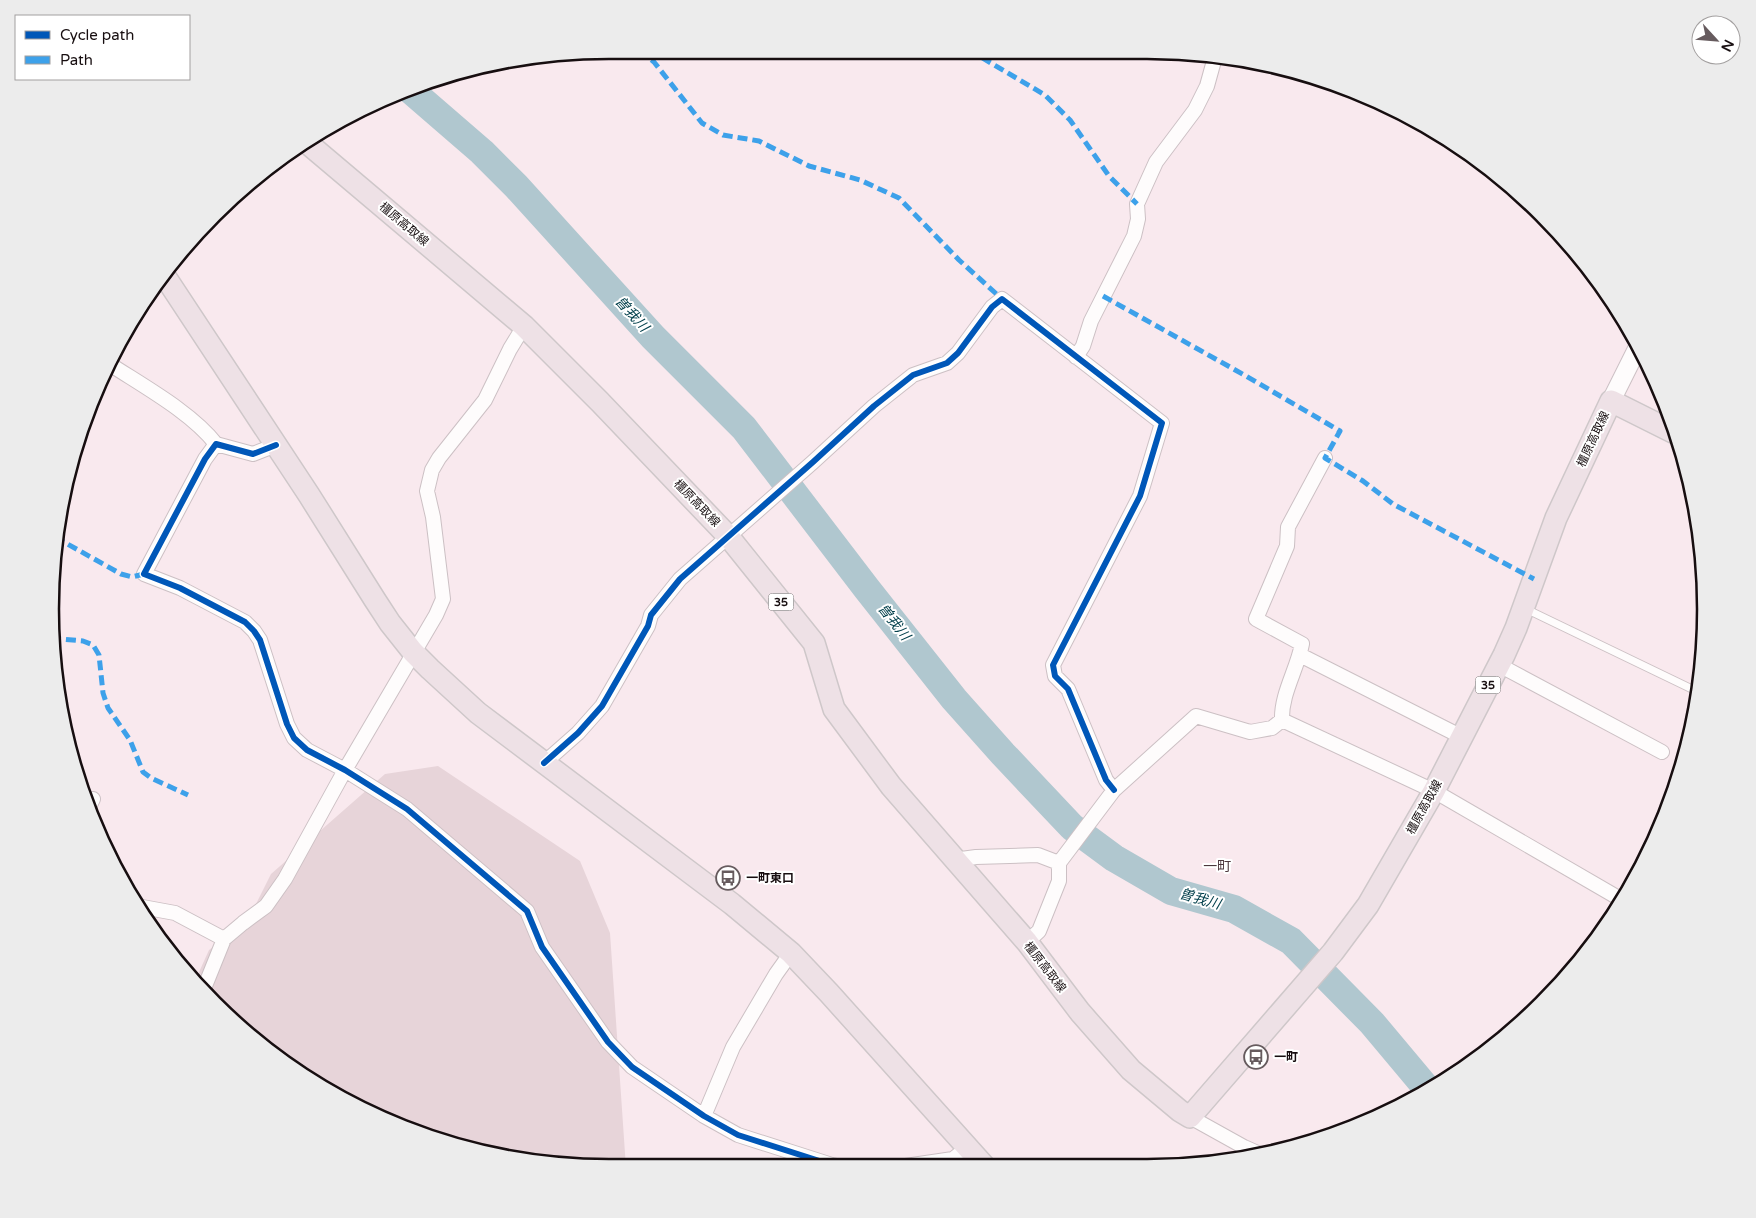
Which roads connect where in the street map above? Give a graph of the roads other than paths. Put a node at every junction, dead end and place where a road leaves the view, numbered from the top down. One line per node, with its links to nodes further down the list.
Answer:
1 (1214, 63): 6 (street)
2 (311, 146): 4 (main road, 橿原高取線 / 35)
3 (167, 280): 11 (main road)
4 (524, 326): 13 (main road, 橿原高取線 / 35); 15 (street)
5 (1635, 354): 8 (street)
6 (1076, 357): 13 (street); 24 (street)
7 (114, 367): 10 (street)
8 (1611, 401): 9 (main road, 橿原高取線); 14 (main road, 橿原高取線 / 35)
9 (1667, 429)
10 (216, 444): 11 (street); 23 (street)
11 (276, 445): 15 (main road)
12 (1324, 458): 16 (street)
13 (728, 536): 22 (street); 26 (main road, 橿原高取線 / 35)
14 (1523, 608): 17 (main road, 橿原高取線 / 35); 18 (lane)
15 (414, 652): 22 (main road); 23 (street)
16 (1300, 655): 19 (street); 20 (street)
17 (1499, 665): 20 (main road, 橿原高取線 / 35); 21 (street)
18 (1692, 689)
19 (1282, 720): 24 (street); 25 (street)
20 (1462, 737): 25 (main road, 橿原高取線 / 35)
21 (1662, 752)
22 (544, 763): 32 (main road)
23 (345, 770): 30 (street); 34 (street)
24 (1114, 790): 27 (street)
25 (1434, 792): 28 (street); 35 (main road, 橿原高取線 / 35)
26 (954, 860): 27 (street); 31 (main road, 橿原高取線 / 35)
27 (1061, 860): 31 (street)
28 (1616, 897)
29 (147, 908): 30 (street)
30 (224, 939): 33 (street)
31 (1027, 942): 35 (main road, 橿原高取線 / 35)
32 (791, 953): 34 (street); 36 (main road)
33 (206, 983)
34 (704, 1116): 38 (street)
35 (1190, 1117): 37 (street)
36 (967, 1148): 39 (street); 40 (main road)
37 (1240, 1151)
38 (813, 1159)
39 (953, 1159)
40 (977, 1159)

